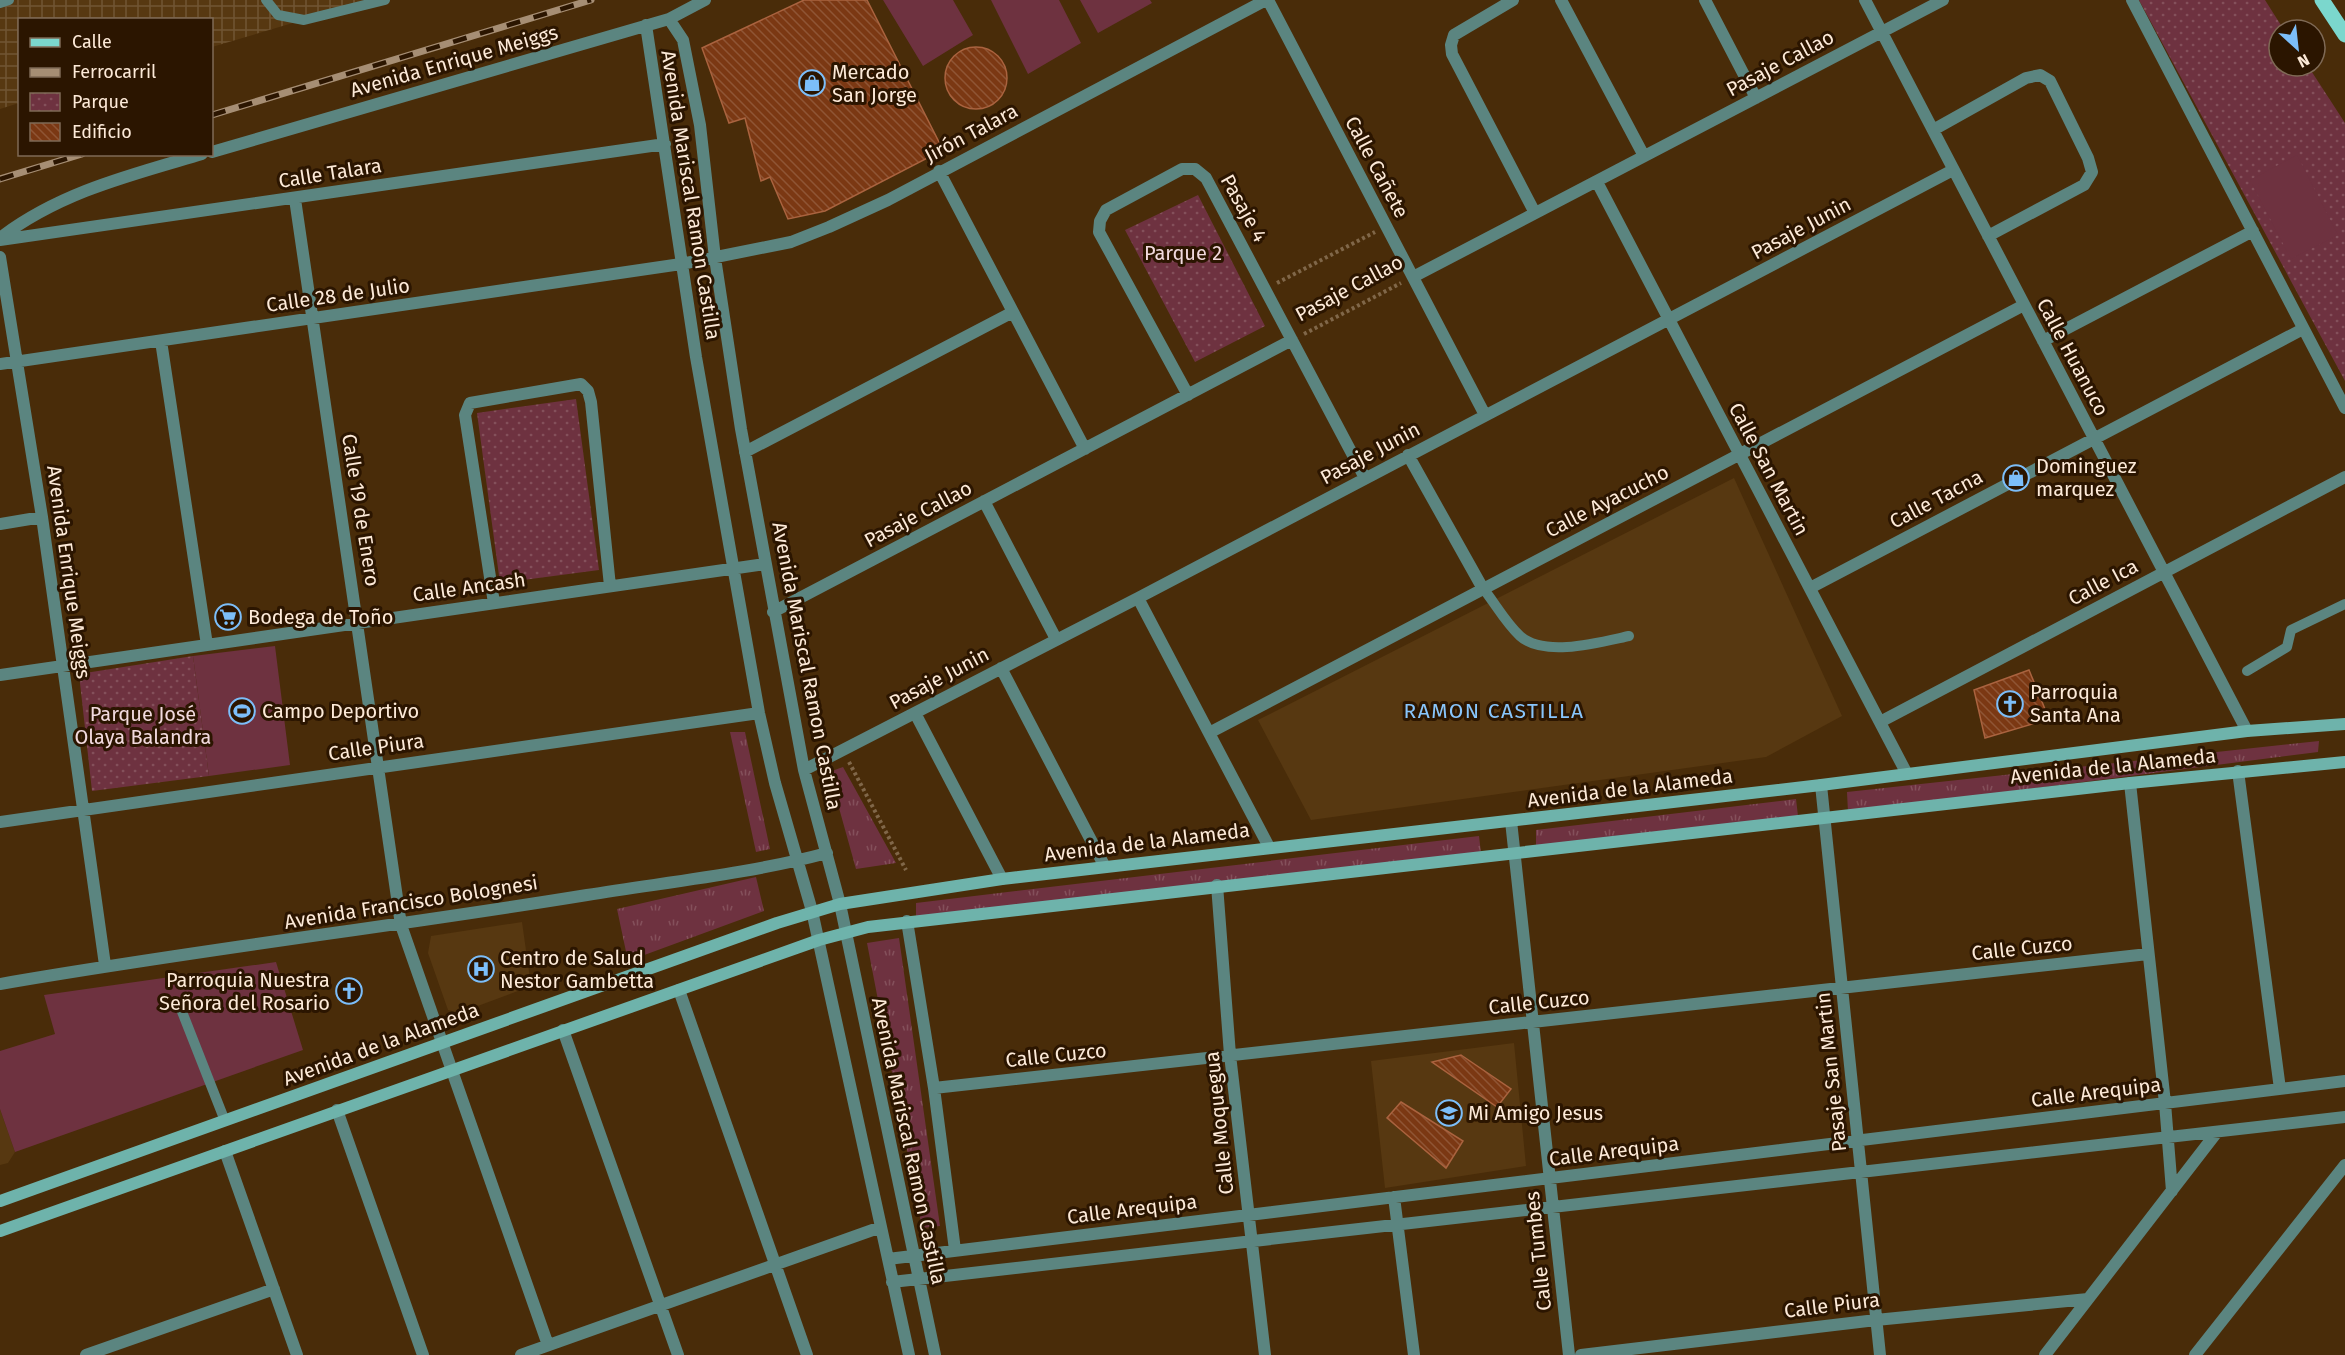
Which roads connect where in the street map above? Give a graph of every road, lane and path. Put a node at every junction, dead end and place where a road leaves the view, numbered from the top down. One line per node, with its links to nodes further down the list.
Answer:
1 (9, 0): 13 (lane)
2 (266, 0): 3 (lane)
3 (385, 0)
4 (705, 0): 14 (street, Avenida Enrique Meiggs)
5 (1267, 0): 25 (street, Jirón Talara); 29 (street, Calle Cañete)
6 (1513, 0): 28 (street)
7 (1561, 0): 23 (street)
8 (1705, 0): 18 (street)
9 (1864, 0): 16 (street, Calle Huanuco)
10 (1943, 0): 16 (street, Pasaje Callao)
11 (2132, 0): 30 (street)
12 (2322, 0): 17 (main road)
13 (0, 3)
14 (669, 19): 15 (street, Avenida Enrique Meiggs); 34 (street, Avenida Mariscal Ramon Castilla)
15 (646, 25): 20 (street, Avenida Mariscal Ramon Castilla); 21 (street, Avenida Enrique Meiggs)
16 (1881, 32): 18 (street, Pasaje Callao); 19 (street, Calle Huanuco)
17 (2345, 35)
18 (1756, 98): 23 (street, Pasaje Callao)
19 (1933, 130): 24 (street, Calle Huanuco); 31 (street)
20 (665, 144): 27 (street, Calle Talara); 35 (street, Avenida Mariscal Ramon Castilla)
21 (213, 152)
22 (195, 156): 32 (street)
23 (1644, 156): 26 (street, Pasaje Callao)
24 (1953, 170): 31 (street, Calle Huanuco); 41 (street, Pasaje Junin)
25 (939, 171): 34 (street, Jirón Talara); 39 (street)
26 (1597, 182): 28 (street, Pasaje Callao); 41 (street, Calle San Martin)
27 (295, 199): 32 (street, Calle Talara); 40 (street, Calle 19 de Enero)
28 (1535, 213): 36 (street, Pasaje Callao)
29 (1386, 226): 36 (street, Calle Cañete); 37 (path)
30 (2253, 231): 42 (street); 45 (street)
31 (1988, 236): 38 (street, Calle Huanuco)
32 (0, 239)
33 (0, 257): 46 (street, Avenida Enrique Meiggs)
34 (715, 258): 35 (street, Jirón Talara); 53 (street, Avenida Mariscal Ramon Castilla)
35 (681, 264): 40 (street, Calle 28 de Julio); 62 (street, Avenida Mariscal Ramon Castilla)
36 (1413, 277): 44 (path, Pasaje Callao); 50 (street, Calle Cañete)
37 (1266, 289): 44 (street, Pasaje 4); 48 (street, Pasaje 4)
38 (2024, 305): 45 (street, Calle Huanuco); 55 (street, Calle Ayacucho)
39 (1013, 312): 52 (street); 53 (street)
40 (311, 318): 43 (street, Calle 28 de Julio); 71 (street, Calle 19 de Enero)
41 (1669, 320): 50 (street, Pasaje Junin); 55 (street, Calle San Martin)
42 (2303, 328): 49 (street); 51 (street, Calle Tacna)
43 (161, 340): 46 (street, Calle 28 de Julio); 74 (street)
44 (1292, 340): 48 (street, Pasaje Callao); 57 (street, Pasaje 4)
45 (2043, 341): 51 (street, Calle Huanuco)
46 (19, 362): 47 (street, Calle 28 de Julio); 59 (street, Avenida Enrique Meiggs)
47 (0, 364)
48 (1188, 394): 52 (street, Pasaje Callao)
49 (2345, 408)
50 (1485, 415): 54 (street, Pasaje Junin)
51 (2094, 438): 63 (street, Calle Huanuco); 66 (street, Calle Tacna)
52 (1085, 449): 58 (street, Pasaje Callao)
53 (746, 452): 61 (street, Avenida Mariscal Ramon Castilla)
54 (1408, 455): 57 (street, Pasaje Junin); 65 (street)
55 (1740, 455): 65 (street, Calle Ayacucho); 66 (street, Calle San Martin)
56 (2345, 477): 63 (street, Calle Ica)
57 (1365, 478): 67 (street, Pasaje Junin)
58 (984, 501): 70 (street, Pasaje Callao); 73 (street)
59 (42, 517): 60 (street); 75 (street, Avenida Enrique Meiggs)
60 (0, 524)
61 (765, 564): 62 (street, Calle Ancash); 70 (street, Avenida Mariscal Ramon Castilla)
62 (733, 569): 64 (street, Calle Ancash); 79 (street, Avenida Mariscal Ramon Castilla)
63 (2164, 572): 81 (street, Calle Ica); 83 (street, Calle Huanuco)
64 (610, 586): 68 (street, Calle Ancash); 68 (street)
65 (1482, 587): 72 (lane); 84 (street, Calle Ayacucho)
66 (1810, 588): 81 (street, Calle San Martin)
67 (1138, 598): 73 (street, Pasaje Junin); 84 (street)
68 (494, 603): 71 (street, Calle Ancash)
69 (2345, 604): 77 (lane)
70 (773, 612): 88 (street, Avenida Mariscal Ramon Castilla)
71 (359, 623): 74 (street, Calle Ancash); 87 (street, Calle 19 de Enero)
72 (1629, 636)
73 (1056, 639): 76 (street, Pasaje Junin)
74 (207, 645): 75 (street, Calle Ancash)
75 (62, 666): 78 (street, Calle Ancash); 93 (street, Avenida Enrique Meiggs)
76 (1001, 668): 80 (street, Pasaje Junin); 101 (street)
77 (2247, 671)
78 (0, 675)
79 (759, 713): 87 (street, Calle Piura); 100 (street, Avenida Mariscal Ramon Castilla)
80 (915, 713): 85 (street, Pasaje Junin); 103 (street)
81 (1880, 722): 90 (street, Calle San Martin)
82 (2345, 724): 83 (street, Avenida de la Alameda)
83 (2247, 732): 90 (street, Avenida de la Alameda)
84 (1209, 733): 97 (street)
85 (843, 750): 88 (street, Pasaje Junin); 102 (path)
86 (2345, 762): 89 (street, Avenida de la Alameda)
87 (379, 766): 93 (street, Calle Piura); 108 (street, Calle 19 de Enero)
88 (804, 770): 99 (street, Avenida Mariscal Ramon Castilla)
89 (2238, 771): 91 (street, Avenida de la Alameda); 124 (street)
90 (1907, 774): 92 (street, Avenida de la Alameda)
91 (2130, 783): 94 (street, Avenida de la Alameda); 111 (street)
92 (1821, 785): 94 (street, Pasaje San Martin); 95 (street, Avenida de la Alameda)
93 (82, 810): 96 (street, Calle Piura); 112 (street, Avenida Enrique Meiggs)
94 (1824, 818): 98 (street, Avenida de la Alameda); 114 (street, Pasaje San Martin)
95 (1511, 821): 97 (street, Avenida de la Alameda); 98 (street, Calle Tumbes)
96 (0, 822)
97 (1269, 847): 101 (street, Avenida de la Alameda)
98 (1515, 852): 104 (street, Avenida de la Alameda); 117 (street, Calle Tumbes)
99 (827, 853): 100 (street, Avenida Francisco Bolognesi); 105 (street, Avenida Mariscal Ramon Castilla)
100 (799, 860): 106 (street, Avenida Mariscal Ramon Castilla); 108 (street, Avenida Francisco Bolognesi)
101 (1105, 867): 103 (street, Avenida de la Alameda)
102 (906, 870)
103 (1002, 879): 105 (street, Avenida de la Alameda)
104 (1217, 885): 107 (street, Avenida de la Alameda); 120 (street, Calle Moquegua)
105 (840, 904): 106 (street, Avenida de la Alameda); 109 (street, Avenida Mariscal Ramon Castilla)
106 (812, 910): 110 (street, Avenida Mariscal Ramon Castilla); 119 (street, Avenida de la Alameda)
107 (907, 921): 109 (street, Avenida de la Alameda); 123 (street)
108 (401, 925): 112 (street, Avenida Francisco Bolognesi); 119 (street, Calle 19 de Enero)
109 (845, 932): 110 (street, Avenida de la Alameda); 146 (street, Avenida Mariscal Ramon Castilla)
110 (819, 940): 115 (street, Avenida de la Alameda); 142 (street, Avenida Mariscal Ramon Castilla)
111 (2148, 954): 114 (street, Calle Cuzco); 125 (street)
112 (105, 965): 113 (street, Avenida Francisco Bolognesi)
113 (0, 984)
114 (1842, 987): 117 (street, Calle Cuzco); 131 (street, Pasaje San Martin)
115 (679, 990): 118 (street, Avenida de la Alameda); 148 (street)
116 (179, 1004): 128 (lane)
117 (1533, 1022): 120 (street, Calle Cuzco); 135 (street, Calle Tumbes)
118 (563, 1030): 121 (street, Avenida de la Alameda); 153 (street)
119 (441, 1042): 121 (street, Calle 19 de Enero); 128 (street, Avenida de la Alameda)
120 (1230, 1055): 123 (street, Calle Cuzco); 140 (street, Calle Moquegua)
121 (451, 1070): 126 (street, Avenida de la Alameda); 155 (street, Calle 19 de Enero)
122 (2345, 1081): 124 (street, Calle Arequipa)
123 (934, 1088): 145 (street)
124 (2280, 1089): 125 (street, Calle Arequipa)
125 (2165, 1103): 130 (street); 131 (street, Calle Arequipa)
126 (337, 1110): 132 (street, Avenida de la Alameda); 158 (street)
127 (2345, 1117): 129 (street)
128 (225, 1121): 138 (street, Avenida de la Alameda)
129 (2217, 1132): 130 (street); 136 (street)
130 (2166, 1138): 134 (street); 136 (street)
131 (1858, 1141): 134 (street, Pasaje San Martin); 135 (street, Calle Arequipa)
132 (225, 1151): 143 (street, Avenida de la Alameda); 151 (street)
133 (2345, 1165): 170 (street)
134 (1861, 1172): 139 (street); 154 (street, Pasaje San Martin)
135 (1550, 1178): 137 (street, Calle Arequipa); 139 (street, Calle Tumbes)
136 (2172, 1191): 152 (street)
137 (1394, 1197): 140 (street, Calle Arequipa); 141 (street)
138 (0, 1202)
139 (1553, 1207): 141 (street); 166 (street, Calle Tumbes)
140 (1249, 1215): 144 (street, Calle Moquegua); 145 (street, Calle Arequipa)
141 (1398, 1225): 144 (street); 165 (street)
142 (881, 1227): 147 (street, Avenida Mariscal Ramon Castilla); 148 (street)
143 (0, 1231)
144 (1252, 1241): 149 (street); 164 (street, Calle Moquegua)
145 (955, 1250): 146 (street, Calle Arequipa)
146 (913, 1256): 147 (street, Calle Arequipa); 149 (street, Avenida Mariscal Ramon Castilla)
147 (888, 1259): 150 (street, Avenida Mariscal Ramon Castilla)
148 (775, 1265): 153 (street); 161 (street)
149 (918, 1279): 150 (street); 163 (street, Avenida Mariscal Ramon Castilla)
150 (892, 1282): 162 (street, Avenida Mariscal Ramon Castilla)
151 (274, 1289): 156 (street); 157 (street)
152 (2088, 1299): 154 (street, Calle Piura); 169 (street)
153 (660, 1306): 155 (street); 160 (street)
154 (1876, 1320): 167 (street, Calle Piura); 168 (street, Pasaje San Martin)
155 (548, 1346): 159 (street)
156 (86, 1355)
157 (297, 1355)
158 (423, 1355)
159 (521, 1355)
160 (678, 1355)
161 (807, 1355)
162 (909, 1355)
163 (935, 1355)
164 (1265, 1355)
165 (1414, 1355)
166 (1569, 1355)
167 (1581, 1355)
168 (1880, 1355)
169 (2045, 1355)
170 (2195, 1355)

